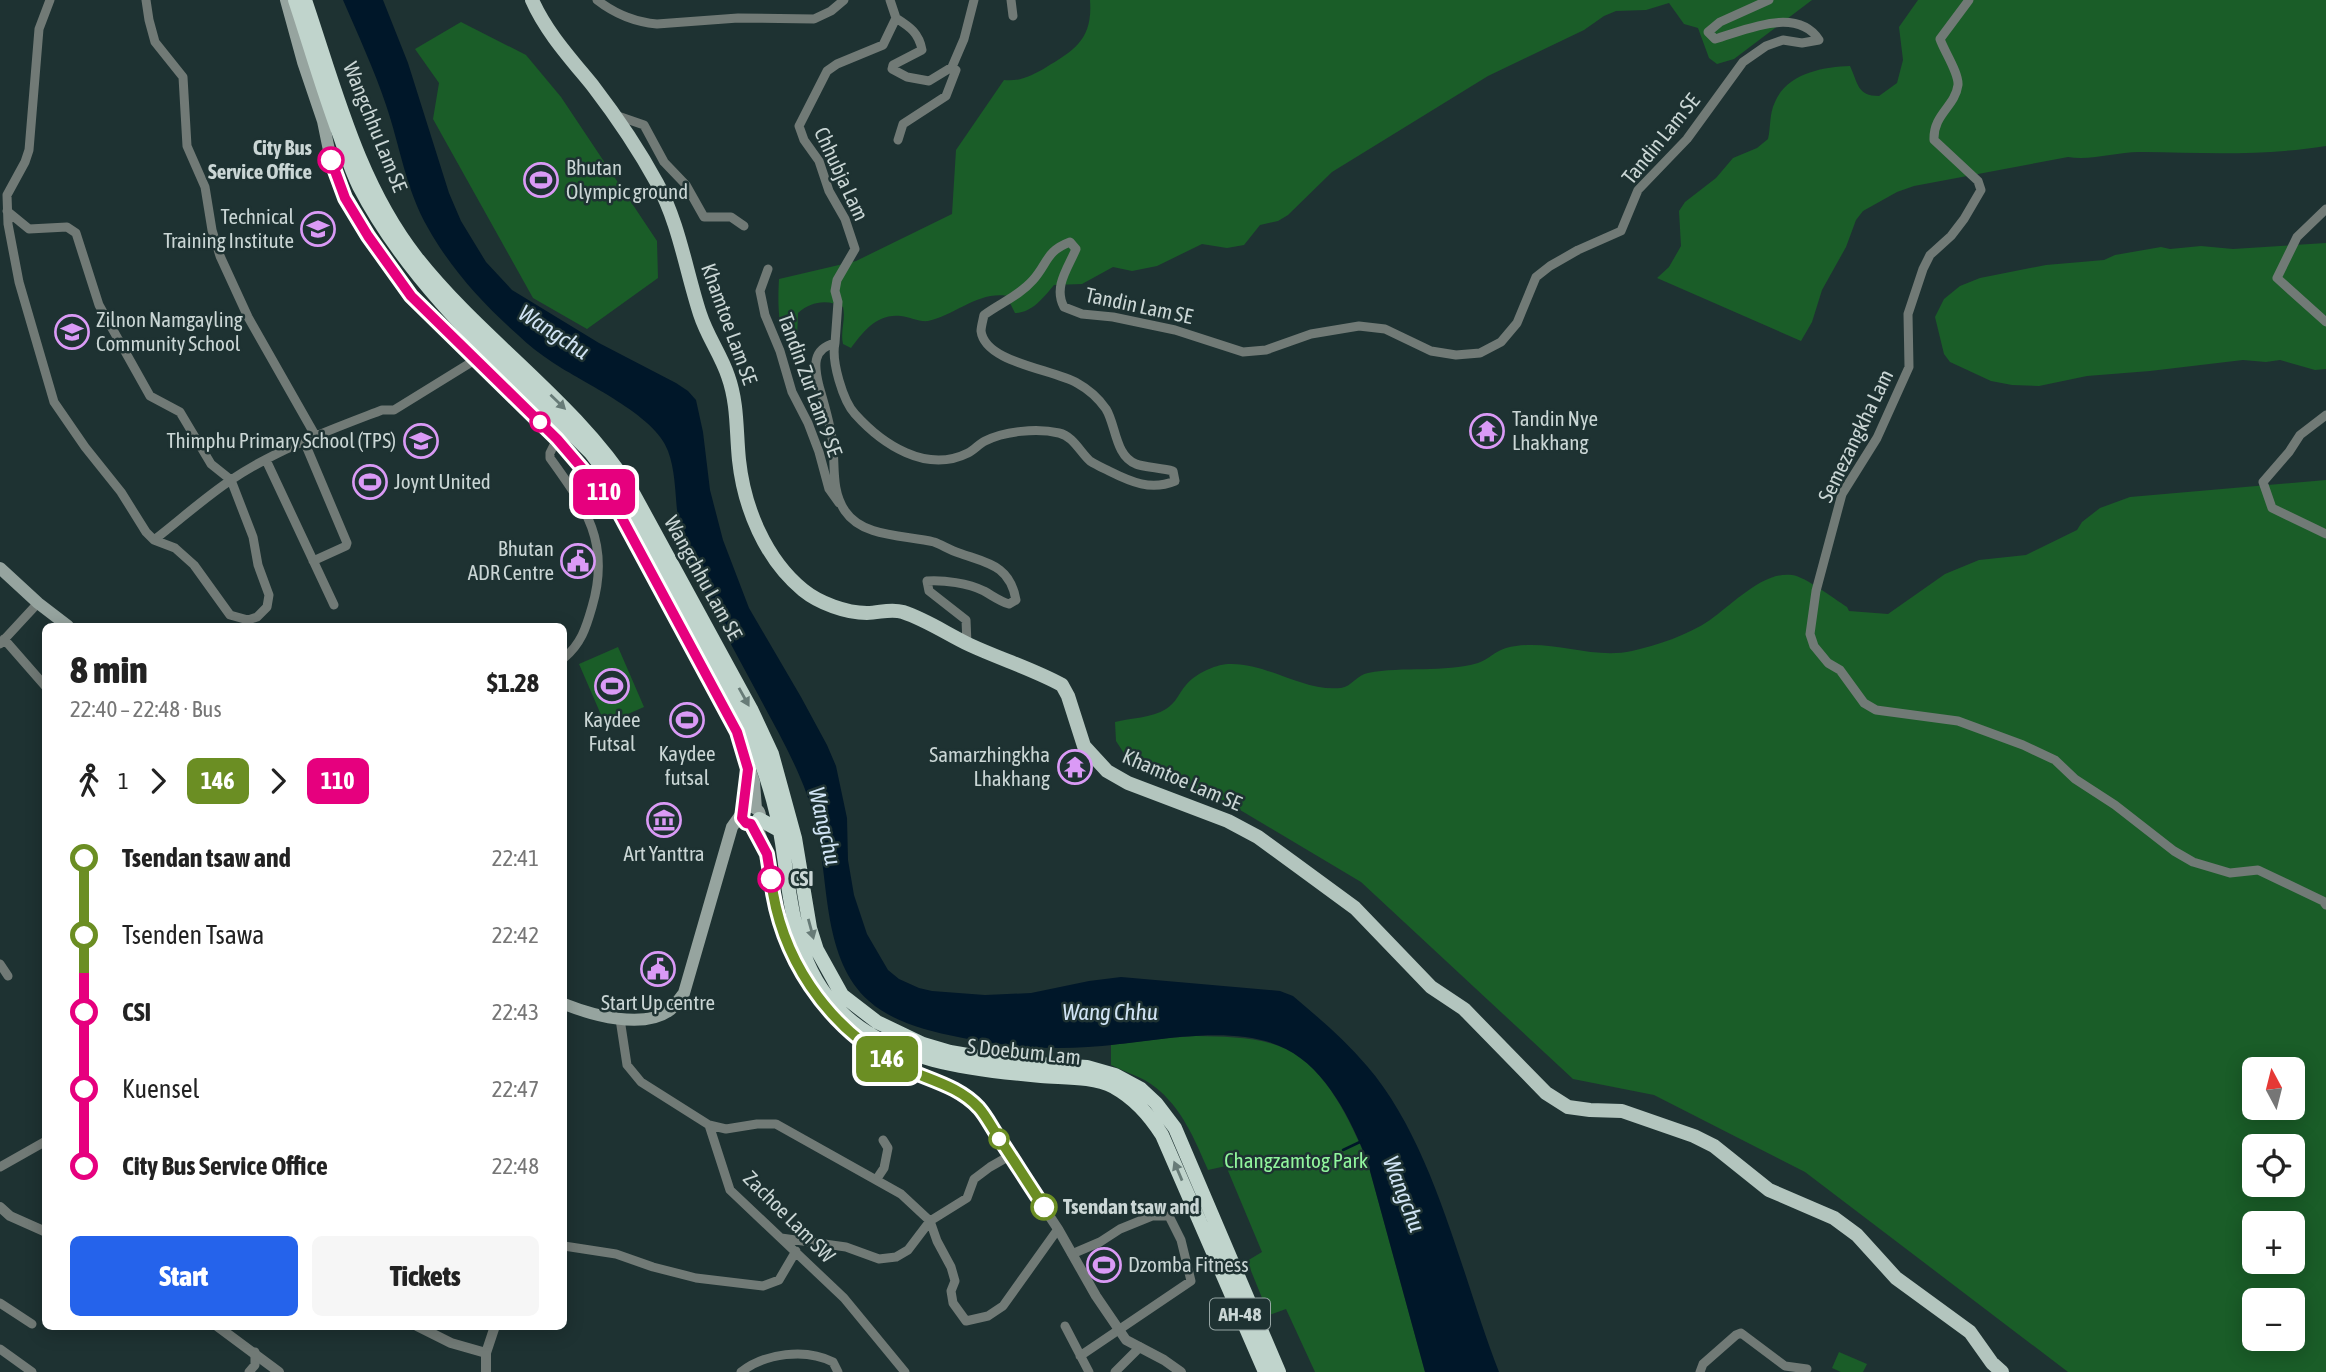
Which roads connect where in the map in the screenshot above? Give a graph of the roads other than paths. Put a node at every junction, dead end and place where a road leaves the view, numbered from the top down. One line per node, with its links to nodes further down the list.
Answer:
1 (50, 0): 20 (street)
2 (146, 0): 27 (street)
3 (286, 0): 25 (main road)
4 (295, 0): 44 (highway, Wangchhu Lam SE / AH-48)
5 (305, 0): 45 (highway, Wangchhu Lam SE / AH-48, one-way to 45)
6 (532, 0): 17 (main road, Khamtoe Lam SE)
7 (597, 0): 8 (street)
8 (844, 0)
9 (890, 0): 15 (street)
10 (974, 0): 16 (street)
11 (1011, 0): 14 (street)
12 (1769, 0): 24 (street, Tandin Lam SE)
13 (1969, 0): 49 (street, Semezangkha Lam)
14 (1013, 16)
15 (896, 18): 16 (street); 24 (street, Chhubja Lam)
16 (952, 67): 18 (street)
17 (613, 115): 21 (street); 41 (main road, Khamtoe Lam SE)
18 (898, 140)
19 (2326, 209): 23 (street)
20 (7, 211): 31 (street); 34 (street)
21 (744, 226)
22 (768, 269): 32 (street, Tandin Zur Lam 9 SE)
23 (2326, 322)
24 (835, 344): 32 (street)
25 (475, 360): 27 (street); 28 (main road)
26 (2326, 415): 33 (street)
27 (315, 435): 29 (street)
28 (557, 439): 42 (street); 46 (main road)
29 (304, 441): 30 (street); 35 (street)
30 (266, 460): 31 (street); 35 (street)
31 (231, 480): 34 (street); 34 (street)
32 (844, 510): 41 (street)
33 (2326, 534)
34 (155, 540)
35 (313, 561): 38 (street)
36 (0, 568): 37 (main road)
37 (38, 603): 39 (main road); 40 (street)
38 (334, 605)
39 (64, 623)
40 (2, 641): 43 (street)
41 (967, 644): 94 (main road, Khamtoe Lam SE)
42 (567, 655)
43 (42, 683)
44 (772, 800): 46 (highway); 47 (highway, S Doebum Lam / AH-48)
45 (789, 814): 48 (highway, S Doebum Lam / AH-48)
46 (752, 816): 47 (highway); 53 (main road); 57 (street)
47 (779, 830): 48 (highway, S Doebum Lam / AH-48)
48 (795, 883): 91 (highway, S Doebum Lam / AH-48, one-way to 48); 92 (highway, S Doebum Lam / AH-48, one-way to 92)
49 (2326, 905)
50 (0, 964): 51 (street)
51 (8, 976)
52 (567, 1005): 53 (main road)
53 (620, 1019): 54 (street)
54 (709, 1125): 59 (street); 64 (street, Zachoe Lam SW)
55 (884, 1140): 59 (street)
56 (42, 1143): 58 (street)
57 (1011, 1156): 61 (street); 62 (street)
58 (0, 1167)
59 (876, 1180): 61 (street)
60 (0, 1207): 63 (street)
61 (930, 1221): 62 (street); 64 (street)
62 (1058, 1229): 67 (street)
63 (42, 1230)
64 (779, 1238): 66 (street, Zachoe Lam SW)
65 (567, 1246): 66 (street)
66 (796, 1251): 87 (street, Zachoe Lam SW)
67 (1072, 1254): 74 (street); 74 (street)
68 (0, 1303): 69 (street)
69 (32, 1324)
70 (1065, 1326): 79 (street)
71 (223, 1330): 77 (street)
72 (425, 1330): 78 (street)
73 (494, 1330): 78 (street)
74 (1118, 1330): 75 (street); 79 (street)
75 (1140, 1347): 89 (street); 90 (street)
76 (0, 1349): 81 (street)
77 (255, 1352): 82 (street); 83 (street)
78 (486, 1353): 84 (street)
79 (1080, 1356): 88 (street)
80 (1807, 1370): 93 (street)
81 (32, 1372)
82 (249, 1372)
83 (279, 1372)
84 (486, 1372)
85 (741, 1372): 86 (street)
86 (838, 1372)
87 (905, 1372)
88 (1089, 1372)
89 (1115, 1372)
90 (1181, 1372)
91 (1265, 1372)
92 (1279, 1372)
93 (1700, 1372)
94 (2002, 1372)

